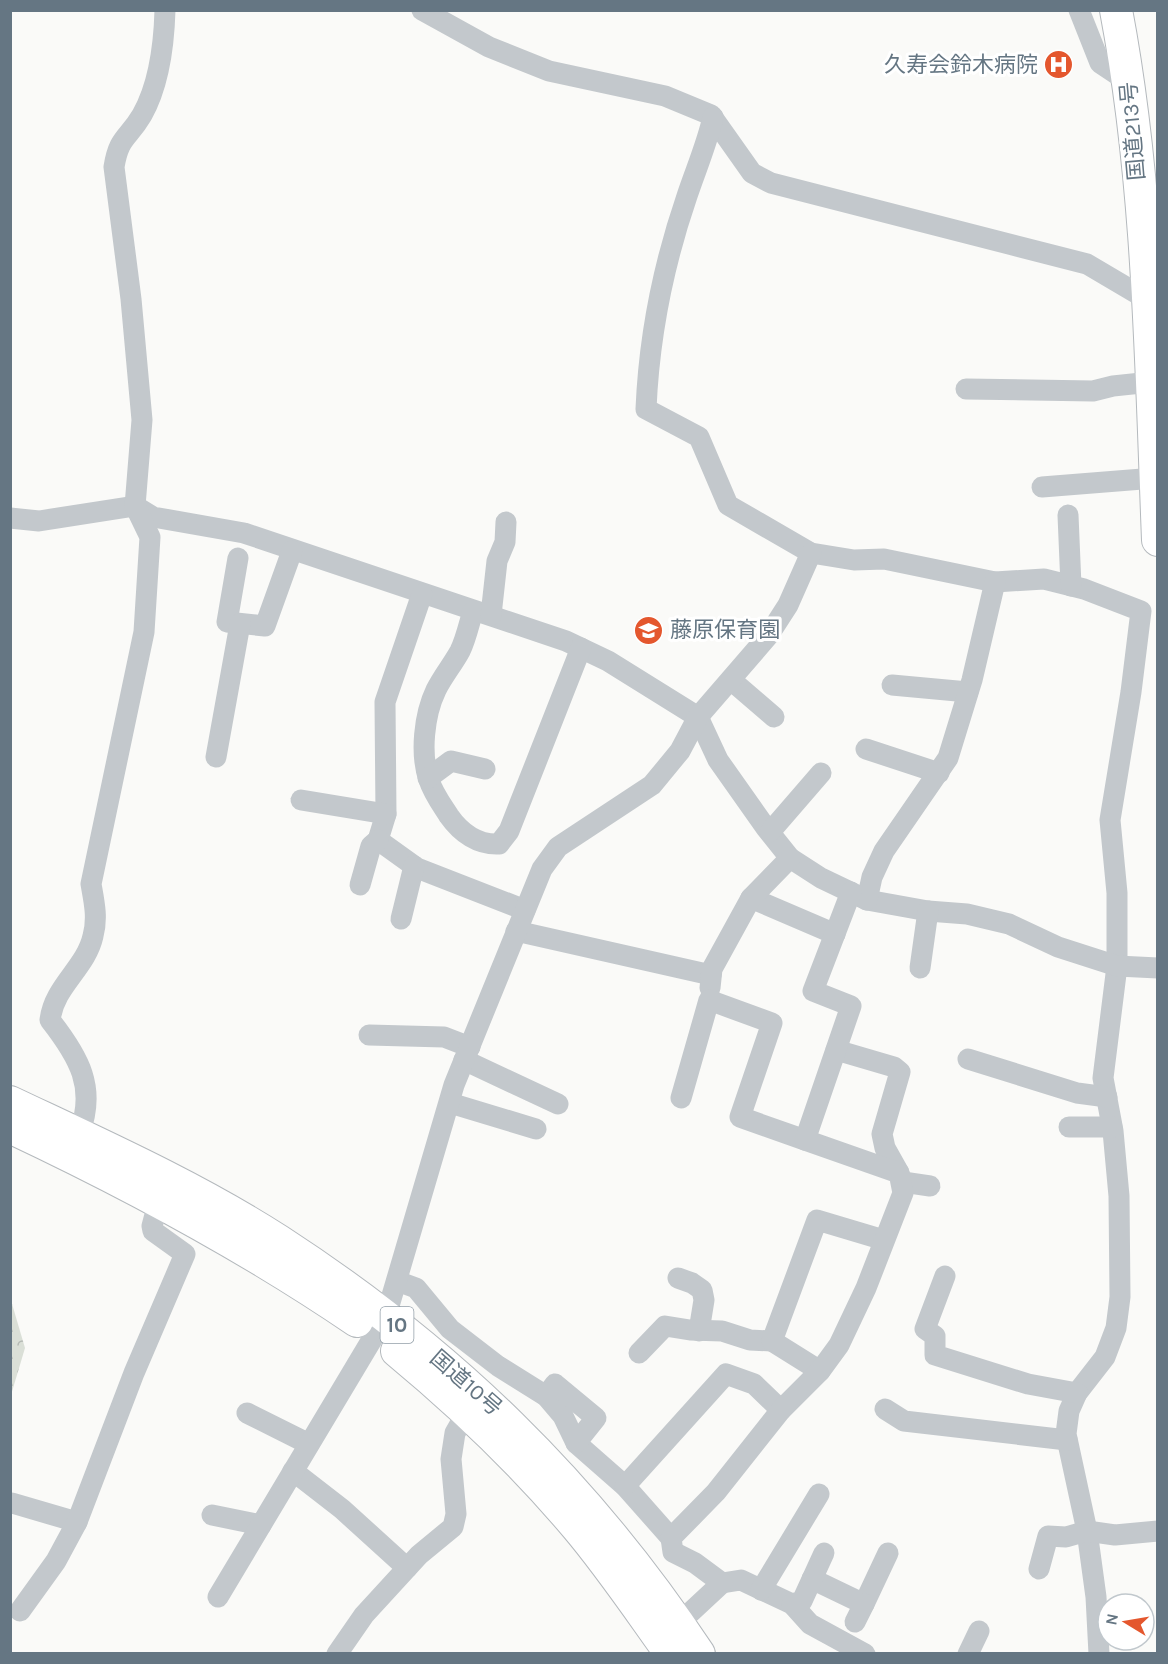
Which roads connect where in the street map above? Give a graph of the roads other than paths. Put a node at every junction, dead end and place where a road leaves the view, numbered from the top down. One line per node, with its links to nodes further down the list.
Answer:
1 (165, 10): 14 (street)
2 (422, 10): 7 (street)
3 (1078, 10): 6 (street)
4 (1116, 10): 6 (highway, 国道213号)
5 (1136, 10): 8 (highway, 国道213号)
6 (1130, 83): 9 (highway, 国道213号)
7 (713, 117): 9 (street); 20 (street)
8 (1158, 231)
9 (1148, 300): 10 (highway, 国道213号)
10 (1151, 382): 11 (street); 12 (highway, 国道213号)
11 (966, 389)
12 (1155, 478): 13 (street); 18 (highway, 国道213号)
13 (1042, 487)
14 (135, 506): 16 (street); 19 (street); 71 (street)
15 (1068, 515): 23 (street)
16 (10, 518)
17 (506, 522): 25 (street)
18 (1158, 540)
19 (292, 550): 24 (street); 26 (street)
20 (812, 553): 22 (street); 28 (street)
21 (238, 558): 26 (street)
22 (995, 582): 23 (street); 30 (street)
23 (1071, 586): 53 (street)
24 (422, 594): 25 (street); 40 (street)
25 (482, 613): 27 (street); 38 (street)
26 (240, 624): 34 (street)
27 (581, 648): 31 (street); 38 (street)
28 (731, 680): 31 (street); 32 (street)
29 (892, 685): 30 (street)
30 (968, 692): 37 (street)
31 (698, 717): 41 (street); 48 (street)
32 (774, 717)
33 (866, 749): 37 (street)
34 (216, 757)
35 (485, 769): 38 (street)
36 (821, 773): 41 (street)
37 (939, 773): 46 (street)
38 (428, 778)
39 (301, 800): 40 (street)
40 (386, 814): 42 (street)
41 (770, 832): 43 (street)
42 (378, 840): 44 (street); 45 (street)
43 (790, 858): 46 (street); 47 (street)
44 (414, 866): 48 (street); 50 (street)
45 (360, 885)
46 (859, 896): 49 (street); 52 (street)
47 (751, 898): 52 (street); 56 (street)
48 (525, 909): 51 (street)
49 (928, 911): 53 (street); 54 (street)
50 (401, 918)
51 (516, 931): 56 (street); 60 (street)
52 (835, 934): 59 (street)
53 (1117, 966): 55 (street); 62 (street)
54 (920, 968)
55 (1158, 968)
56 (711, 975): 57 (street)
57 (709, 1000): 63 (street); 72 (street)
58 (369, 1035): 60 (street)
59 (836, 1050): 72 (street); 73 (street)
60 (467, 1053): 65 (street); 66 (street)
61 (968, 1059): 62 (street)
62 (1107, 1097): 69 (street)
63 (681, 1098)
64 (10, 1102): 71 (highway, 国道10号 / 10)
65 (450, 1102): 70 (street); 79 (street)
66 (558, 1104)
67 (10, 1126): 75 (highway, 国道10号 / 10)
68 (1070, 1127): 69 (street)
69 (1112, 1127): 85 (street)
70 (536, 1130)
71 (79, 1134): 80 (highway, 国道10号 / 10)
72 (805, 1140): 73 (street)
73 (901, 1177): 74 (street); 76 (street)
74 (930, 1186)
75 (159, 1200): 80 (highway, 国道10号 / 10); 99 (street)
76 (884, 1240): 82 (street); 84 (street)
77 (945, 1276): 85 (street)
78 (678, 1278): 81 (street)
79 (397, 1281): 80 (street); 86 (street)
80 (381, 1325): 89 (highway, 国道10号 / 10); 93 (street); 114 (highway, 国道10号 / 10)
81 (699, 1331): 82 (street); 83 (street)
82 (772, 1341): 84 (street)
83 (639, 1353)
84 (820, 1371): 88 (street)
85 (1077, 1393): 91 (street)
86 (546, 1396): 92 (street); 92 (street)
87 (885, 1409): 91 (street)
88 (781, 1410): 95 (street); 103 (street)
89 (467, 1412): 106 (street); 117 (highway, 国道10号 / 10)
90 (247, 1413): 93 (street)
91 (1067, 1440): 101 (street)
92 (576, 1443): 95 (street)
93 (309, 1444): 94 (street)
94 (293, 1471): 100 (street); 106 (street)
95 (625, 1486): 103 (street)
96 (819, 1494): 110 (street)
97 (12, 1503): 99 (street)
98 (212, 1515): 100 (street)
99 (76, 1522): 113 (street)
100 (261, 1525): 111 (street)
101 (1087, 1531): 102 (street); 107 (street); 121 (street)
102 (1158, 1531)
103 (670, 1538): 109 (street)
104 (824, 1553): 108 (street)
105 (888, 1553): 108 (street)
106 (407, 1568): 116 (street)
107 (1039, 1569)
108 (812, 1579): 112 (street)
109 (722, 1583): 110 (street); 114 (street)
110 (761, 1590): 112 (street)
111 (218, 1597)
112 (792, 1604): 119 (street)
113 (20, 1611)
114 (679, 1623): 118 (highway, 国道10号 / 10)
115 (979, 1631): 120 (street)
116 (337, 1653)
117 (671, 1653)
118 (699, 1653)
119 (865, 1653)
120 (968, 1653)
121 (1098, 1653)

